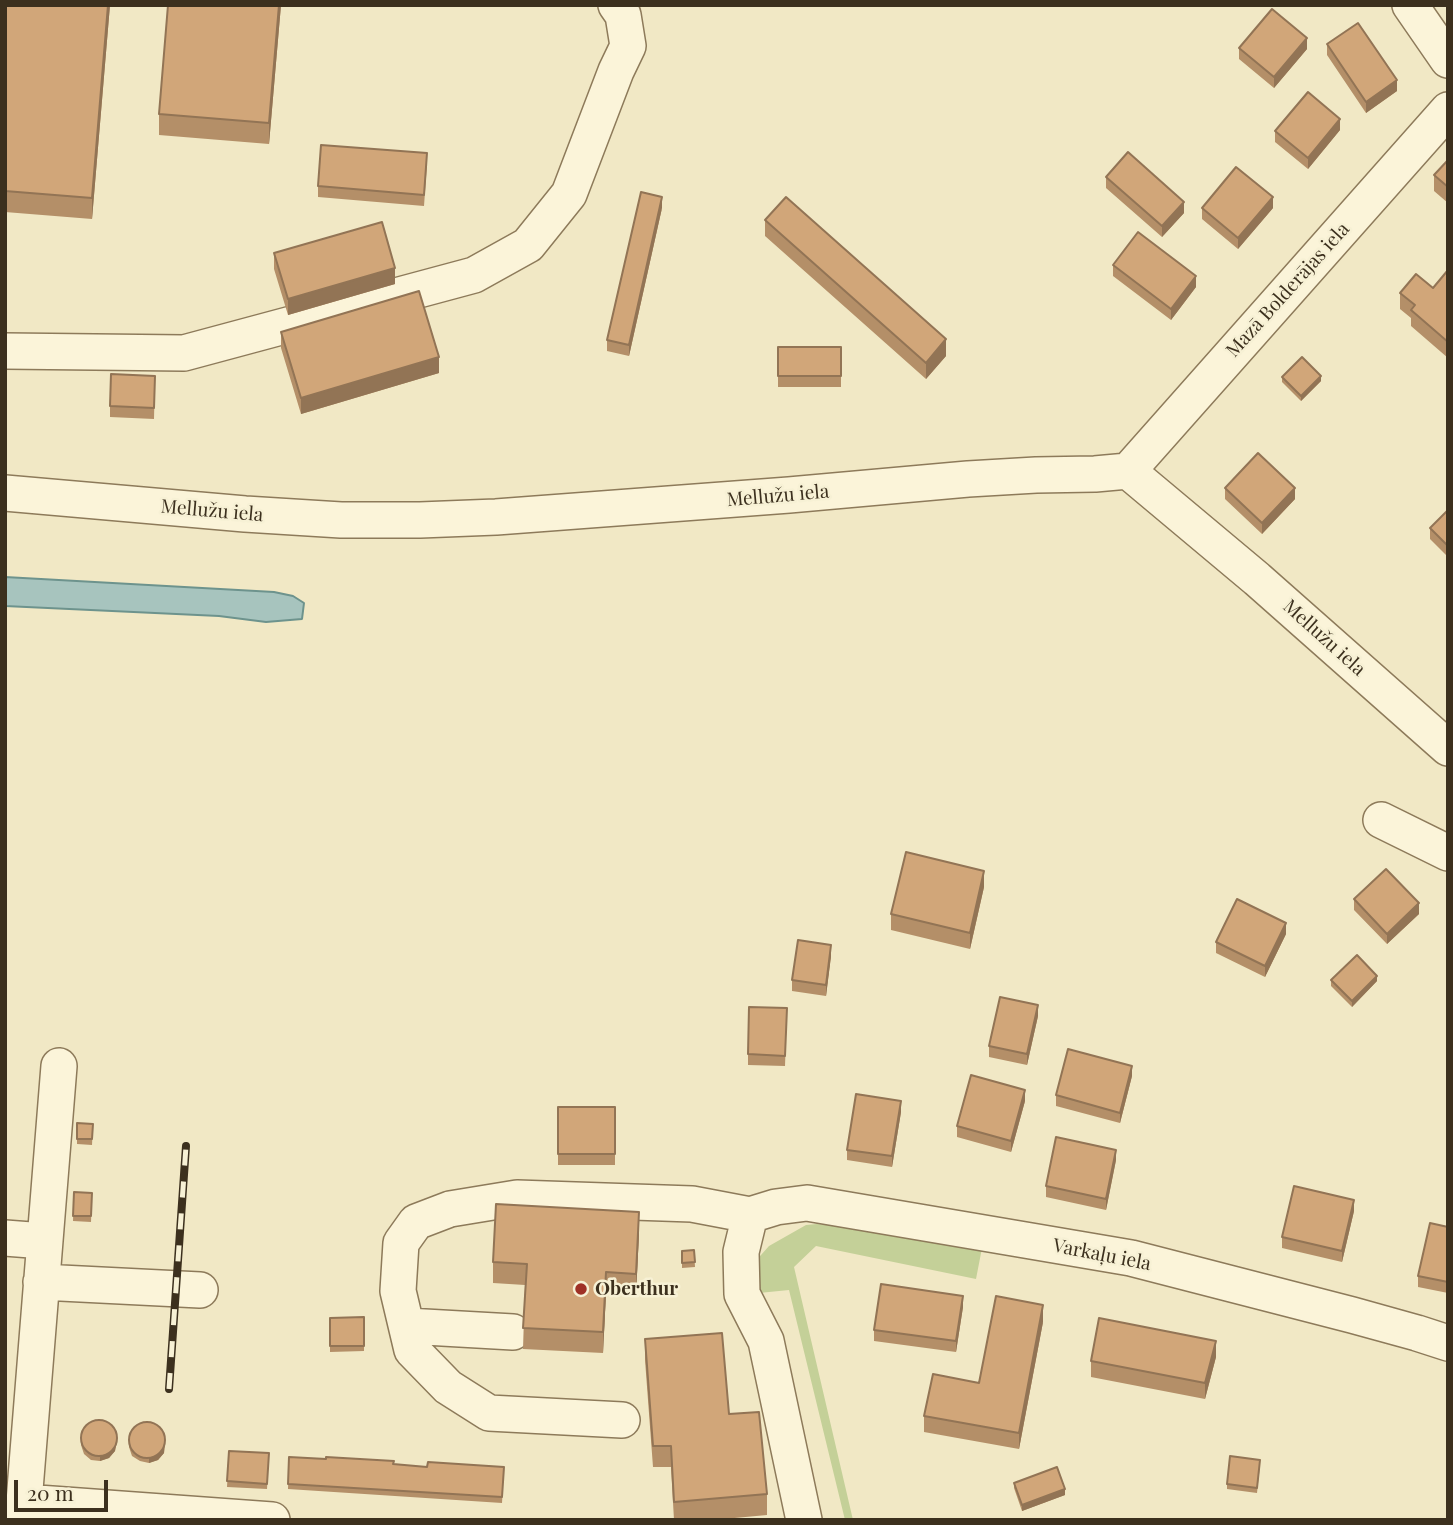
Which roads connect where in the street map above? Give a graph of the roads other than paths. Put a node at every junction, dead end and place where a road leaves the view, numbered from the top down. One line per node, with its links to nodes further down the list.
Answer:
1 (616, 5): 5 (street)
2 (1410, 5): 3 (street)
3 (1448, 60)
4 (1448, 110): 6 (street, Mazā Bolderājas iela)
5 (5, 351)
6 (1128, 471): 7 (street, Mellužu iela); 8 (street, Mellužu iela)
7 (5, 493)
8 (1448, 748)
9 (1381, 820): 10 (street)
10 (1448, 853)
11 (60, 1066): 14 (street)
12 (751, 1215): 17 (street); 19 (street, Varkaļu iela); 24 (street)
13 (5, 1238): 14 (street)
14 (44, 1241): 15 (street)
15 (41, 1282): 16 (street); 21 (street)
16 (200, 1290)
17 (407, 1326): 18 (street); 20 (street)
18 (513, 1332)
19 (1448, 1343)
20 (622, 1420)
21 (24, 1511): 22 (street)
22 (227, 1518): 23 (street)
23 (272, 1520)
24 (804, 1520)

